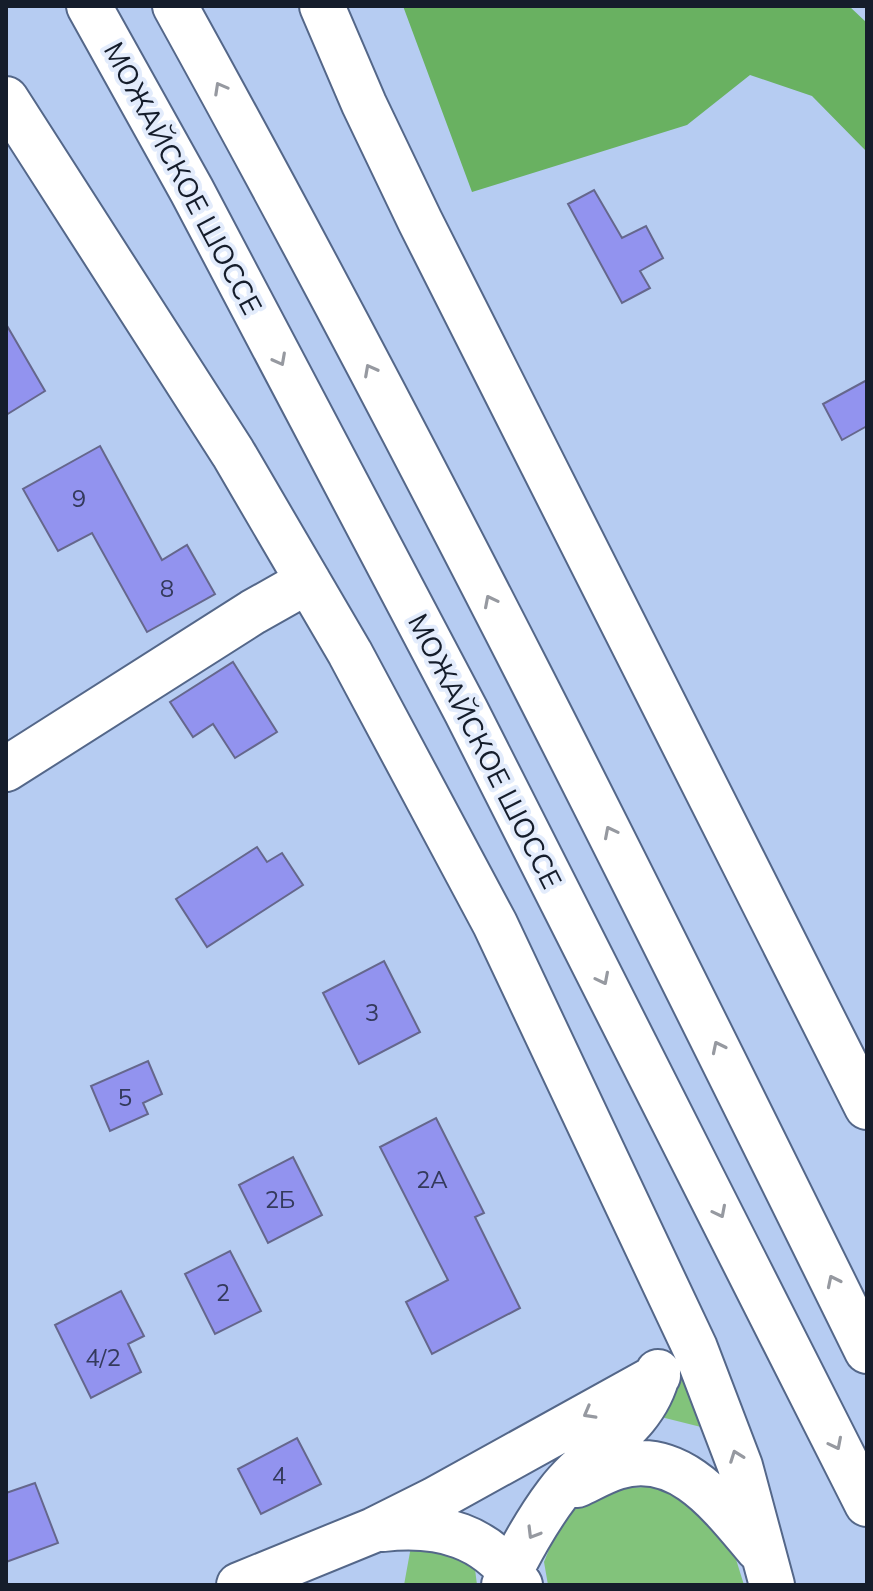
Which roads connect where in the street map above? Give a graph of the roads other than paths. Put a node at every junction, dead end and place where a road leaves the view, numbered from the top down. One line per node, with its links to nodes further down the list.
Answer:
1 (89, 6): 12 (street, МОЖАЙСКОЕ ШОССЕ, one-way to 12)
2 (175, 6): 9 (street, one-way to 2)
3 (322, 6): 7 (street)
4 (6, 101): 5 (street)
5 (308, 581): 6 (street); 8 (street)
6 (6, 769)
7 (867, 1107)
8 (647, 1252): 10 (street); 14 (street, one-way to 8)
9 (867, 1351)
10 (658, 1376): 11 (street); 13 (street, one-way to 13)
11 (557, 1494): 14 (street); 15 (street, one-way to 15)
12 (867, 1504)
13 (374, 1530): 15 (street); 16 (street)
14 (769, 1571)
15 (512, 1580)
16 (239, 1585)

